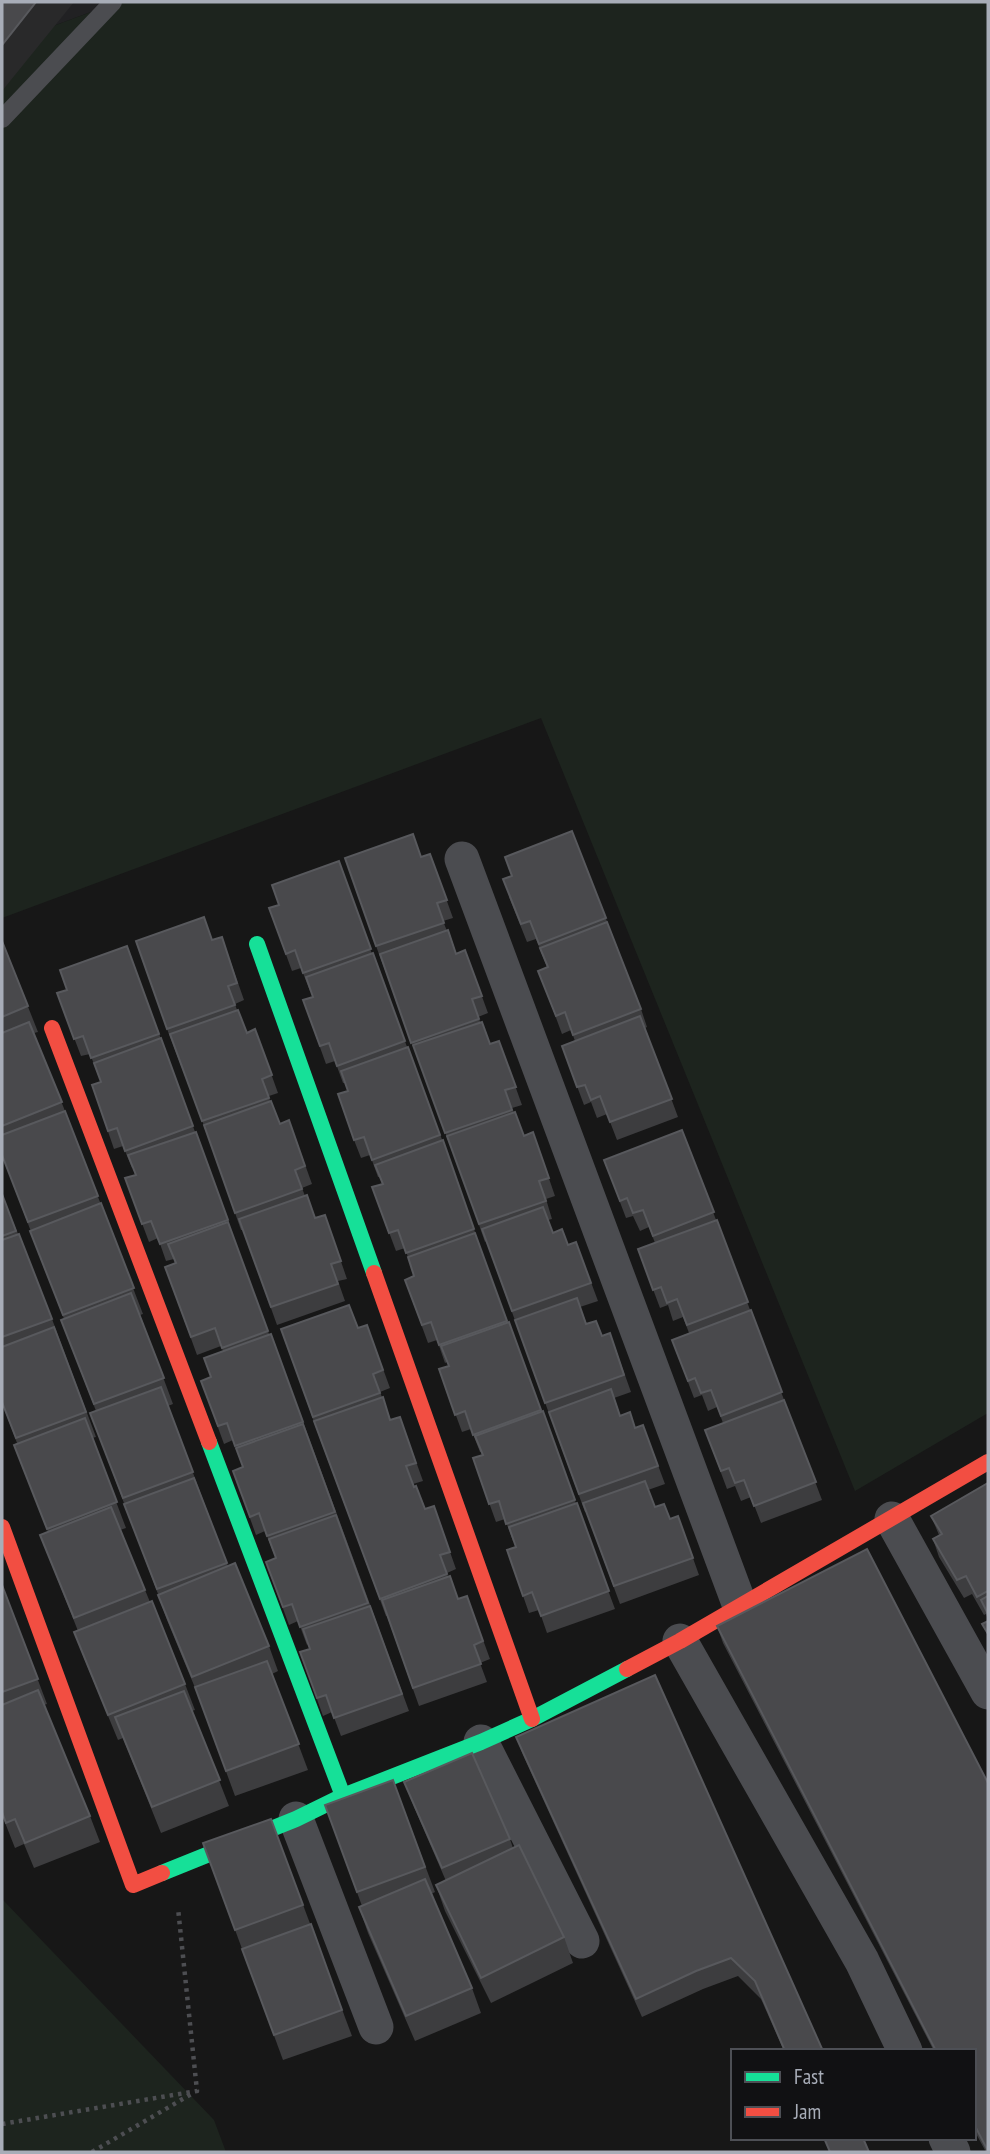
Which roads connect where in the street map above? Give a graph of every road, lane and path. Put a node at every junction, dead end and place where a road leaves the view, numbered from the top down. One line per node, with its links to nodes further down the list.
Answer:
1 (113, 2): 2 (lane)
2 (2, 120)
3 (462, 859): 9 (street)
4 (257, 944): 12 (street)
5 (51, 1028): 14 (street)
6 (988, 1462): 7 (street)
7 (892, 1520): 9 (street); 11 (street)
8 (2, 1527): 16 (street)
9 (740, 1606): 10 (street)
10 (680, 1641): 12 (street); 19 (street)
11 (988, 1692)
12 (532, 1719): 13 (street)
13 (481, 1742): 14 (street); 17 (street)
14 (343, 1796): 15 (street)
15 (296, 1819): 16 (street); 18 (street)
16 (174, 1869): 20 (path)
17 (582, 1941)
18 (376, 2027)
19 (904, 2049)
20 (197, 2091): 21 (path); 22 (path)
21 (2, 2124)
22 (92, 2152)

